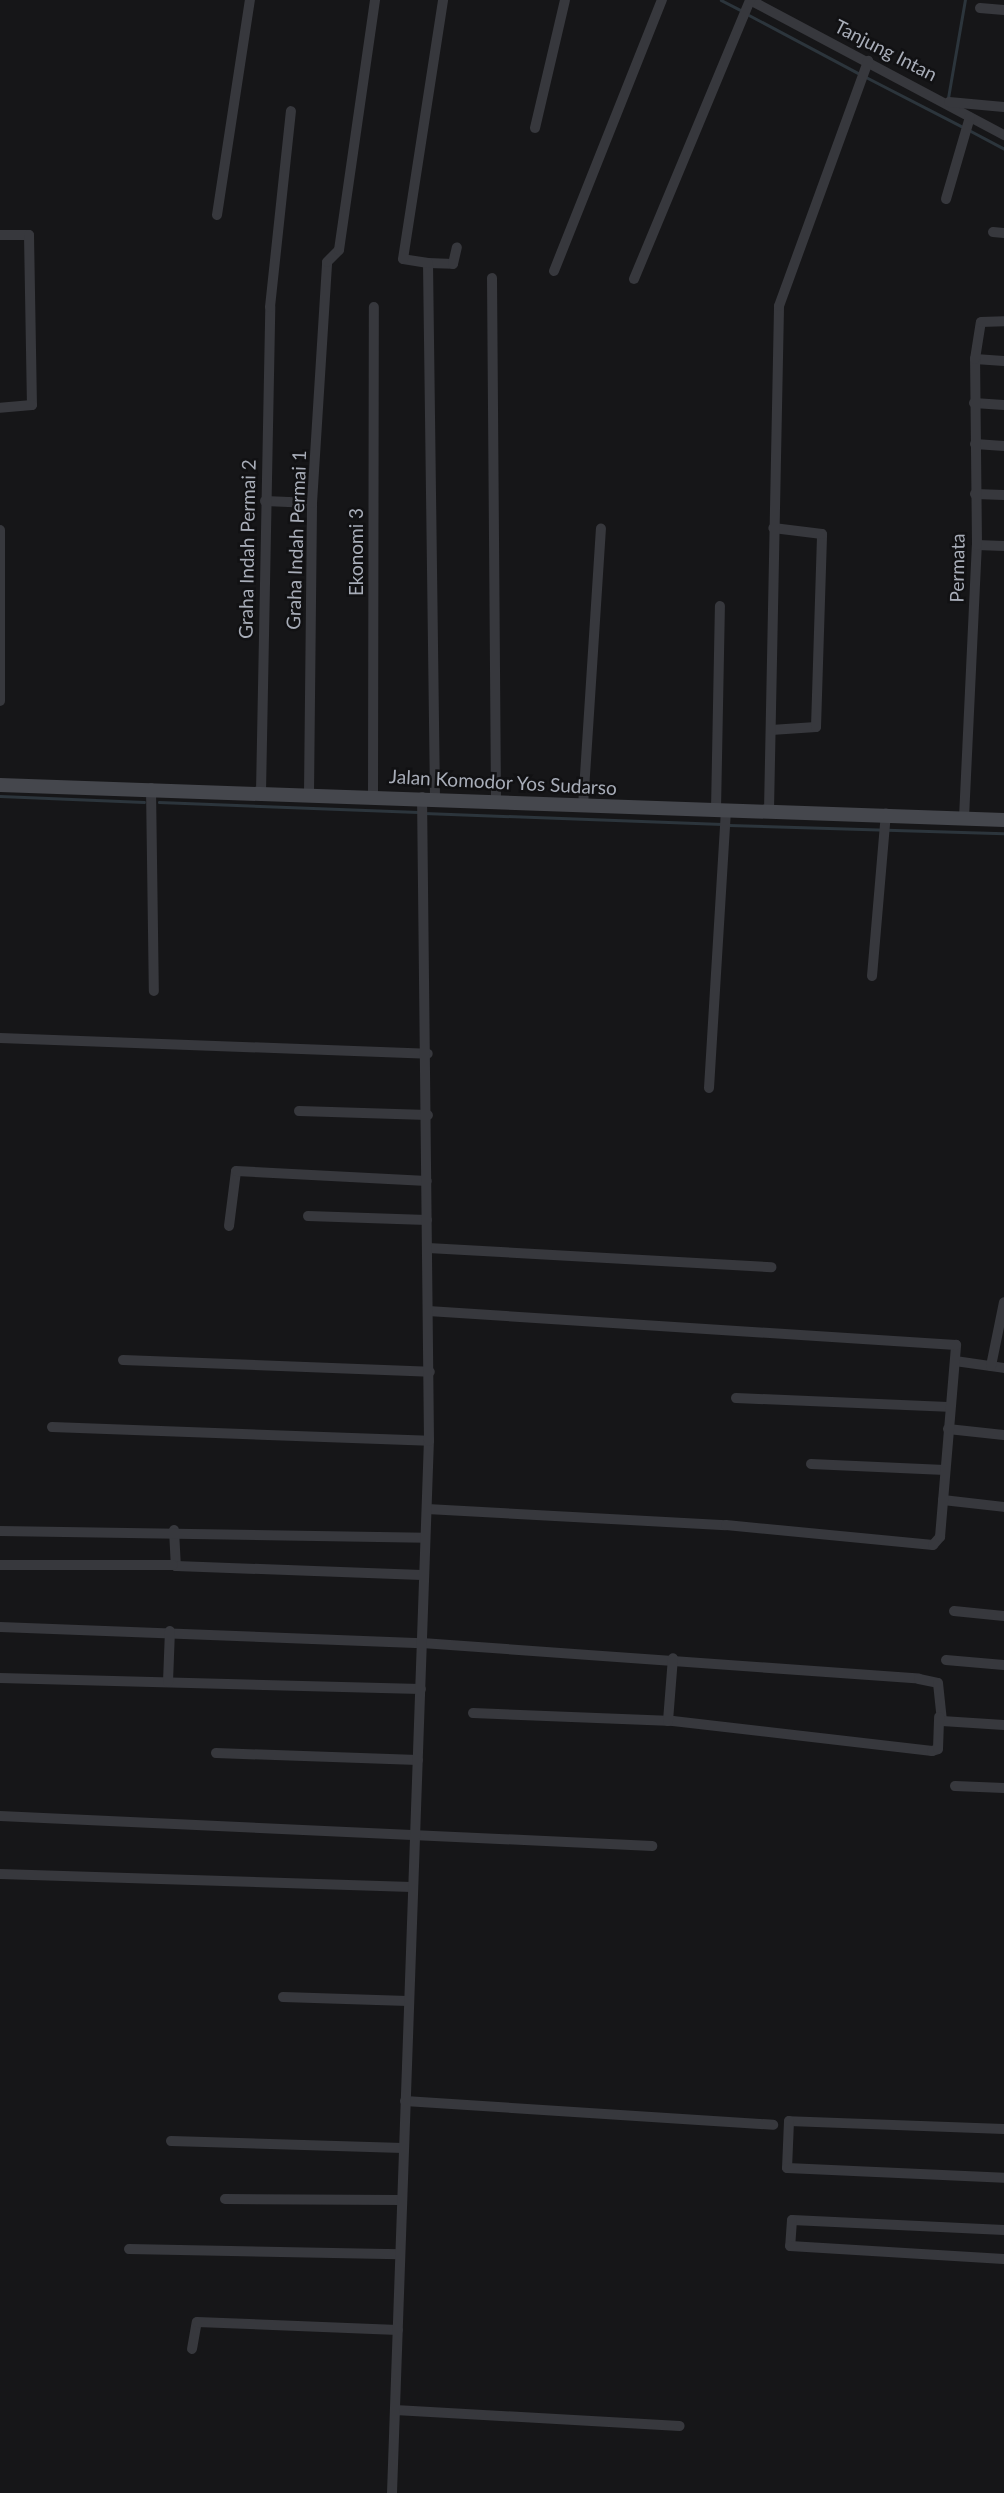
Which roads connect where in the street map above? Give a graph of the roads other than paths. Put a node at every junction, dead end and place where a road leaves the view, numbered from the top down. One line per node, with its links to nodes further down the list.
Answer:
1 (250, 0): 17 (street)
2 (375, 0): 36 (street, Graha Indah Permai 1)
3 (443, 0): 20 (street)
4 (565, 0): 14 (street)
5 (662, 0): 21 (street)
6 (749, 2): 9 (street, Tanjung Intan); 23 (street)
7 (980, 8): 8 (street)
8 (1004, 10)
9 (866, 65): 10 (street, Tanjung Intan); 37 (street)
10 (948, 102): 11 (street); 13 (street, Tanjung Intan)
11 (1004, 107)
12 (291, 111): 35 (street, Graha Indah Permai 2)
13 (969, 120): 15 (street, Tanjung Intan); 16 (street)
14 (535, 128)
15 (1004, 135)
16 (946, 199)
17 (217, 215)
18 (0, 235): 30 (street)
19 (457, 247): 20 (street)
20 (428, 263): 50 (street)
21 (554, 271)
22 (492, 278): 51 (street)
23 (634, 279)
24 (374, 307): 49 (street, Ekonomi 3)
25 (1004, 320): 26 (street, Permata)
26 (975, 359): 27 (street); 28 (street, Permata)
27 (1004, 360)
28 (974, 403): 29 (street); 31 (street, Permata)
29 (1004, 405)
30 (0, 408)
31 (975, 444): 32 (street); 33 (street, Permata)
32 (1004, 446)
33 (975, 494): 34 (street); 40 (street, Permata)
34 (1004, 495)
35 (265, 502): 36 (street); 47 (street, Graha Indah Permai 2)
36 (312, 503): 48 (street, Graha Indah Permai 1)
37 (773, 527): 44 (street); 44 (street)
38 (601, 529): 52 (street)
39 (0, 530): 43 (street)
40 (977, 544): 41 (street); 55 (street, Permata)
41 (1004, 546)
42 (720, 606): 54 (street)
43 (0, 701)
44 (771, 730): 53 (street)
45 (0, 785): 46 (street, Jalan Komodor Yos Sudarso)
46 (151, 788): 47 (street, Jalan Komodor Yos Sudarso); 59 (street)
47 (261, 792): 48 (street, Jalan Komodor Yos Sudarso)
48 (309, 793): 49 (street, Jalan Komodor Yos Sudarso)
49 (373, 796): 50 (street, Jalan Komodor Yos Sudarso)
50 (426, 801): 51 (street, Jalan Komodor Yos Sudarso); 61 (street)
51 (496, 803): 52 (street, Jalan Komodor Yos Sudarso)
52 (583, 806): 54 (street, Jalan Komodor Yos Sudarso)
53 (769, 810): 54 (street, Jalan Komodor Yos Sudarso); 56 (street, Jalan Komodor Yos Sudarso)
54 (723, 813): 62 (street)
55 (964, 818): 56 (street, Jalan Komodor Yos Sudarso); 57 (street, Jalan Komodor Yos Sudarso)
56 (885, 819): 58 (street)
57 (1004, 820)
58 (872, 975)
59 (154, 991)
60 (0, 1038): 61 (street)
61 (428, 1054): 64 (street)
62 (709, 1088)
63 (299, 1111): 64 (street)
64 (428, 1115): 65 (street)
65 (427, 1181): 67 (street); 68 (street)
66 (308, 1216): 67 (street)
67 (427, 1220): 69 (street)
68 (229, 1226)
69 (428, 1248): 70 (street); 72 (street)
70 (771, 1267)
71 (1004, 1302): 75 (street)
72 (428, 1311): 74 (street); 77 (street)
73 (123, 1360): 77 (street)
74 (955, 1361): 75 (street); 79 (street)
75 (991, 1366): 76 (street)
76 (1004, 1368)
77 (429, 1372): 83 (street)
78 (736, 1398): 79 (street)
79 (948, 1407): 81 (street)
80 (52, 1427): 83 (street)
81 (948, 1429): 82 (street); 85 (street)
82 (1004, 1435)
83 (429, 1441): 88 (street)
84 (811, 1464): 85 (street)
85 (945, 1470): 86 (street)
86 (943, 1500): 87 (street); 88 (street)
87 (1004, 1507)
88 (427, 1509): 91 (street)
89 (0, 1531): 90 (street)
90 (174, 1531): 91 (street); 93 (street)
91 (425, 1538): 94 (street)
92 (0, 1565): 93 (street)
93 (173, 1565): 94 (street)
94 (422, 1575): 99 (street)
95 (954, 1611): 96 (street)
96 (1004, 1616)
97 (0, 1627): 98 (street)
98 (170, 1631): 99 (street); 104 (street)
99 (422, 1643): 100 (street); 105 (street)
100 (673, 1658): 107 (street); 108 (street)
101 (946, 1660): 102 (street)
102 (1004, 1665)
103 (0, 1678): 104 (street)
104 (168, 1682): 105 (street)
105 (421, 1689): 111 (street)
106 (473, 1713): 108 (street)
107 (939, 1716): 108 (street); 109 (street)
108 (668, 1721)
109 (1004, 1725)
110 (216, 1753): 111 (street)
111 (418, 1760): 115 (street)
112 (955, 1786): 113 (street)
113 (1004, 1788)
114 (0, 1816): 115 (street)
115 (414, 1839): 116 (street); 118 (street)
116 (652, 1846)
117 (0, 1874): 118 (street)
118 (412, 1887): 120 (street)
119 (282, 1997): 120 (street)
120 (408, 2001): 121 (street)
121 (405, 2101): 122 (street); 125 (street)
122 (772, 2125)
123 (1004, 2129): 126 (street)
124 (171, 2141): 125 (street)
125 (404, 2148): 128 (street)
126 (1004, 2178)
127 (225, 2199): 128 (street)
128 (402, 2200): 131 (street)
129 (1004, 2230): 132 (street)
130 (130, 2249): 131 (street)
131 (400, 2255): 133 (street)
132 (1004, 2259)
133 (398, 2330): 134 (street); 135 (street)
134 (192, 2350)
135 (395, 2410): 136 (street); 137 (street)
136 (680, 2426)
137 (393, 2493)

